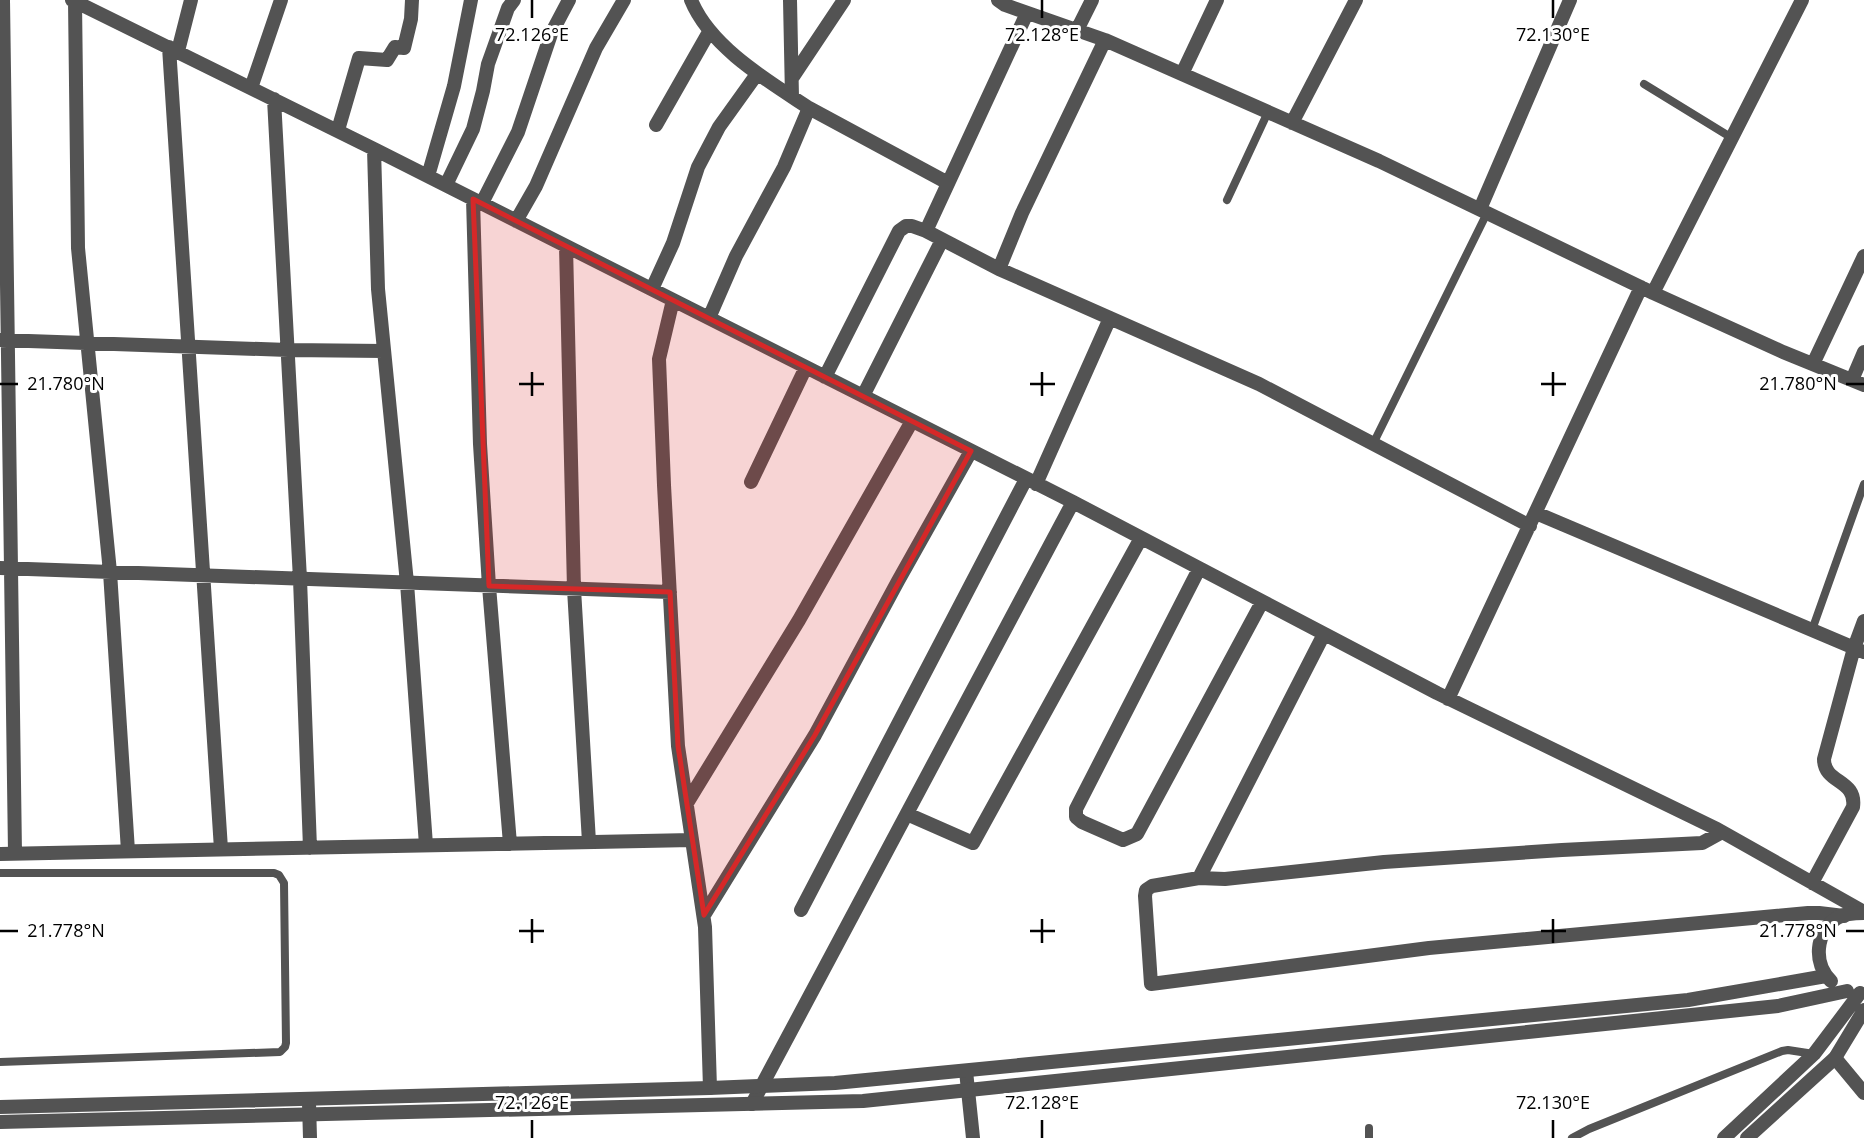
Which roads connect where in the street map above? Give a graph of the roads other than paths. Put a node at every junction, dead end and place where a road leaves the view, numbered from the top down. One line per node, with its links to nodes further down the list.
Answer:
1 (3, 0): 47 (street)
2 (191, 0): 24 (street)
3 (281, 0): 29 (street)
4 (412, 0): 36 (street)
5 (471, 0): 39 (street)
6 (514, 0): 41 (street)
7 (569, 0): 43 (street)
8 (624, 0): 45 (street)
9 (691, 0): 22 (street)
10 (790, 0): 27 (street)
11 (845, 0): 27 (street)
12 (1091, 0): 21 (street)
13 (1217, 0): 26 (street)
14 (1356, 0): 34 (street)
15 (1570, 0): 44 (street)
16 (1802, 0): 37 (street)
17 (74, 1): 19 (street); 58 (street)
18 (1004, 2): 20 (street)
19 (102, 7): 24 (street)
20 (1027, 13): 21 (street); 40 (street)
21 (1077, 30): 23 (street)
22 (709, 32): 25 (street); 35 (street)
23 (1105, 40): 26 (street); 51 (street)
24 (173, 49): 29 (street); 59 (street)
25 (757, 74): 30 (street); 52 (street)
26 (1182, 74): 33 (street)
27 (792, 78): 30 (street)
28 (1644, 84): 37 (lane)
29 (251, 88): 31 (street)
30 (792, 97): 32 (street)
31 (274, 99): 36 (street); 60 (street)
32 (809, 108): 40 (street); 55 (street)
33 (1268, 112): 34 (street); 42 (lane)
34 (1292, 122): 44 (street)
35 (656, 125)
36 (338, 130): 38 (street)
37 (1732, 138): 53 (street)
38 (374, 149): 39 (street); 61 (street)
39 (428, 176): 41 (street)
40 (948, 183): 46 (street)
41 (446, 186): 43 (street)
42 (1227, 200)
43 (477, 201): 45 (street); 83 (street)
44 (1483, 211): 53 (street); 69 (lane)
45 (516, 221): 49 (street)
46 (926, 231): 48 (street); 65 (street)
47 (3, 238): 57 (street)
48 (942, 240): 51 (street); 67 (street)
49 (566, 246): 52 (street); 84 (street)
50 (1864, 256): 63 (street)
51 (999, 269): 56 (street)
52 (652, 289): 54 (street)
53 (1647, 290): 63 (street); 75 (street)
54 (673, 300): 55 (street); 85 (street)
55 (709, 318): 64 (street)
56 (1110, 318): 69 (street); 71 (street)
57 (4, 340): 58 (street); 77 (street)
58 (88, 342): 59 (street); 79 (street)
59 (188, 346): 60 (street); 80 (street)
60 (288, 350): 61 (street); 81 (street)
61 (384, 351): 82 (street)
62 (1864, 352): 66 (street)
63 (1813, 364): 66 (street)
64 (806, 367): 65 (street); 72 (street)
65 (825, 377): 67 (street)
66 (1858, 383)
67 (863, 396): 68 (street)
68 (912, 421): 70 (street); 92 (street)
69 (1373, 444): 75 (street)
70 (971, 451): 71 (street); 108 (street)
71 (1031, 481): 74 (street); 106 (street)
72 (751, 482)
73 (1864, 484): 88 (lane)
74 (1073, 502): 76 (street); 93 (street)
75 (1533, 519): 88 (street); 91 (street)
76 (1141, 538): 78 (street); 93 (street)
77 (6, 569): 79 (street); 102 (street)
78 (1199, 569): 86 (street); 86 (street)
79 (110, 572): 80 (street); 101 (street)
80 (203, 576): 81 (street); 100 (street)
81 (300, 579): 82 (street); 99 (street)
82 (407, 583): 83 (street); 98 (street)
83 (489, 586): 84 (street); 97 (street)
84 (574, 589): 85 (street); 96 (street)
85 (670, 592): 92 (street)
86 (1262, 602): 89 (street)
87 (1864, 621): 90 (street)
88 (1812, 630): 90 (street)
89 (1324, 634): 91 (street); 104 (street)
90 (1859, 650): 105 (street)
91 (1448, 699): 94 (street)
92 (687, 803): 95 (street)
93 (907, 814): 117 (street)
94 (1722, 832): 104 (street); 105 (street)
95 (692, 840): 96 (street); 108 (street)
96 (589, 842): 97 (street)
97 (510, 844): 98 (street)
98 (426, 845): 99 (street)
99 (310, 848): 100 (street)
100 (221, 849): 101 (street)
101 (128, 851): 102 (street)
102 (7, 853)
103 (0, 873): 115 (lane)
104 (1199, 878): 109 (street)
105 (1812, 883): 107 (street)
106 (801, 910)
107 (1864, 912): 109 (street)
108 (704, 915): 118 (street)
109 (1843, 916): 110 (street)
110 (1826, 976): 111 (street); 116 (street)
111 (1857, 992): 113 (street); 119 (street)
112 (1864, 1010): 114 (street)
113 (1814, 1054): 130 (lane); 131 (street)
114 (1835, 1058): 120 (street); 132 (street)
115 (0, 1062)
116 (966, 1071): 117 (street); 119 (street)
117 (762, 1086): 118 (street); 122 (street)
118 (710, 1088): 121 (street)
119 (968, 1090): 122 (street); 128 (street)
120 (1864, 1093)
121 (309, 1098): 123 (street); 124 (street)
122 (752, 1104): 124 (street)
123 (0, 1107)
124 (309, 1114): 125 (street); 127 (street)
125 (0, 1122)
126 (1369, 1128): 129 (lane)
127 (310, 1138)
128 (973, 1138)
129 (1369, 1138)
130 (1572, 1138)
131 (1724, 1138)
132 (1747, 1138)

